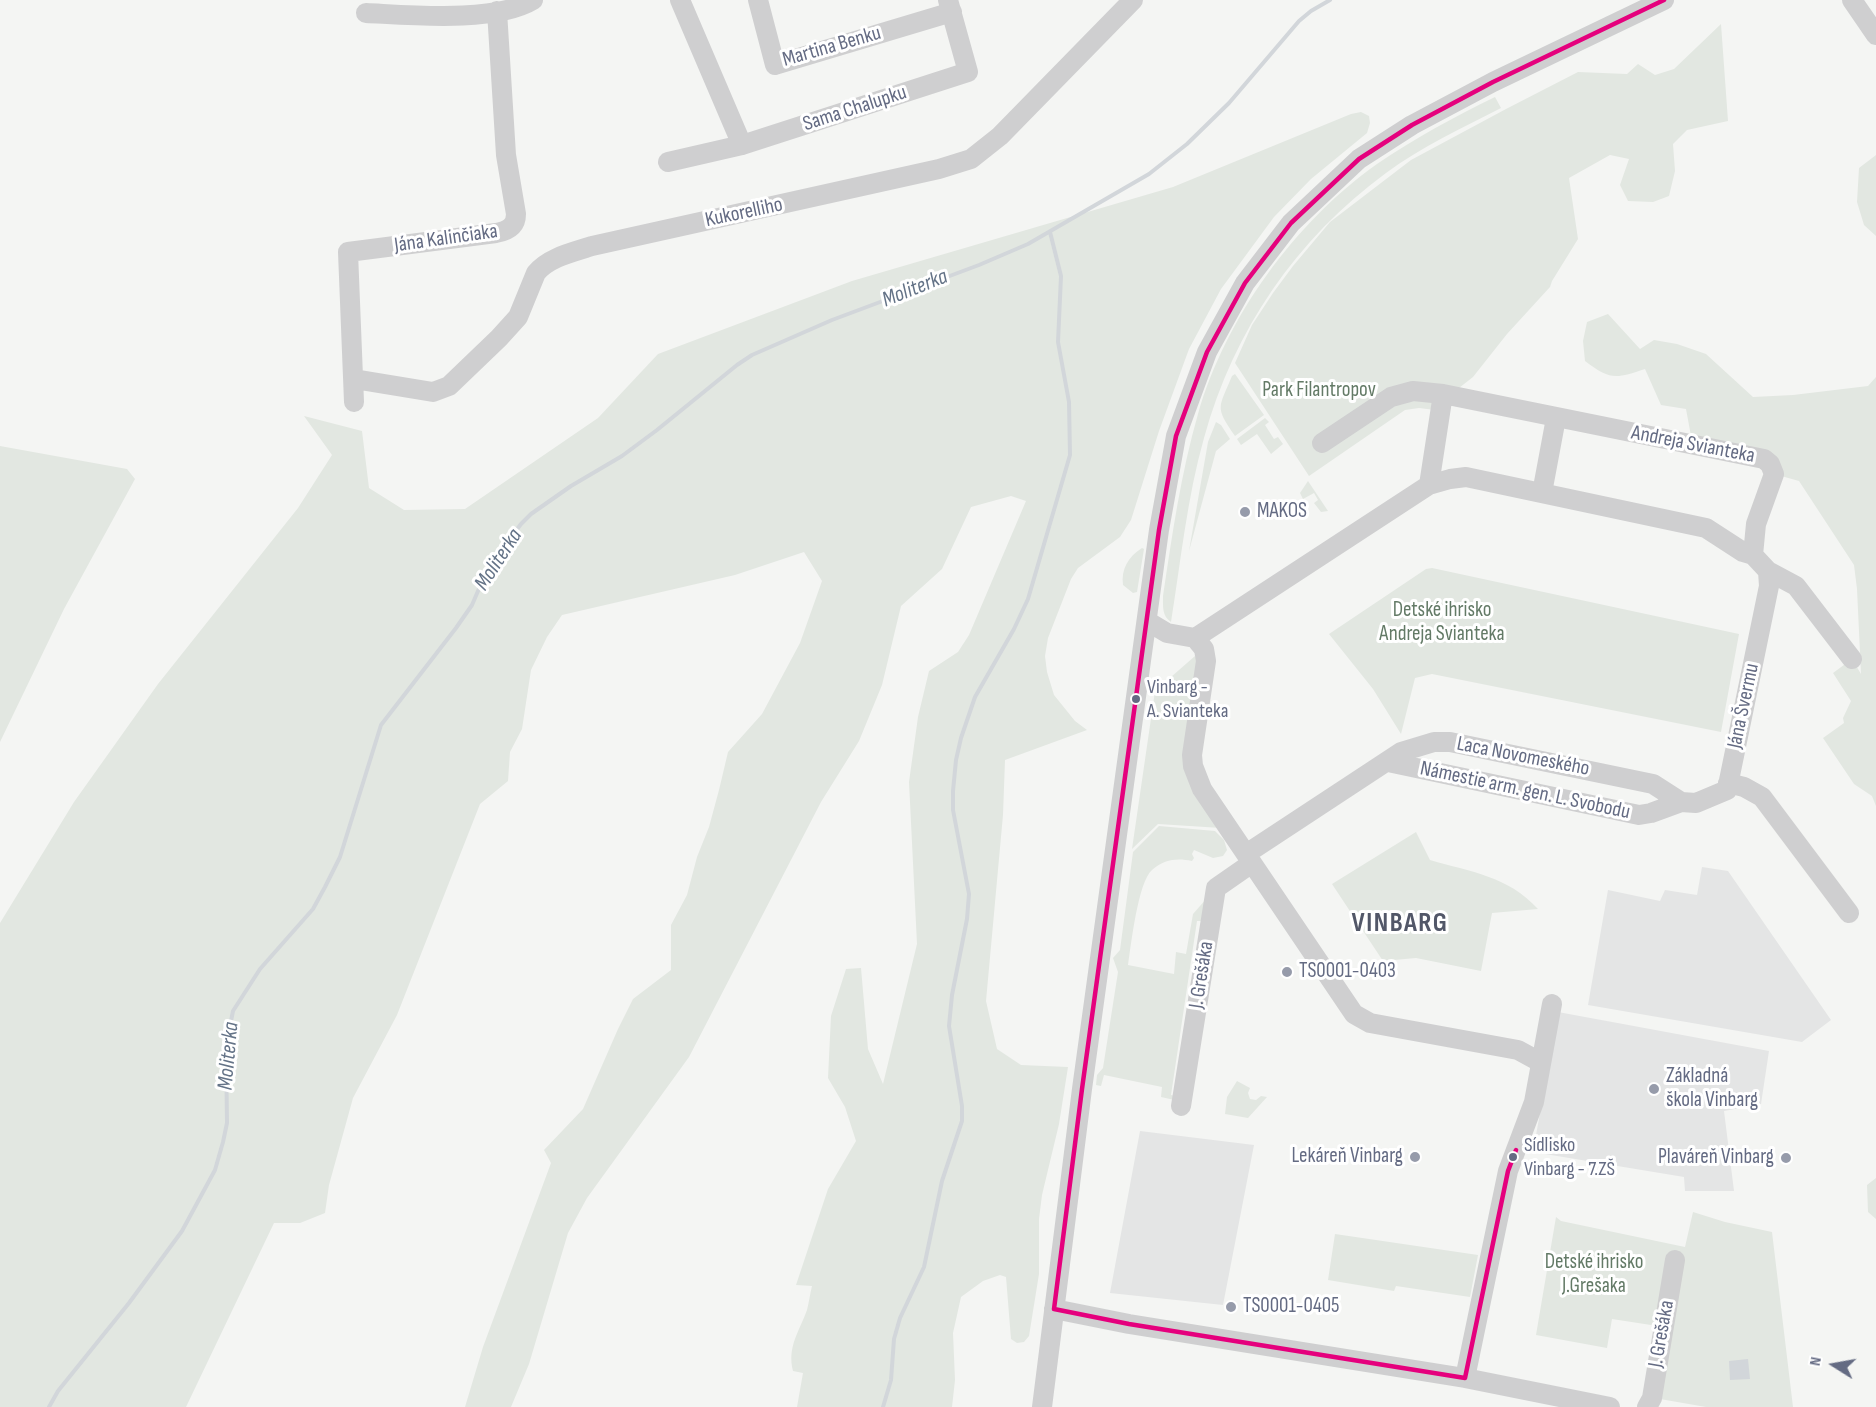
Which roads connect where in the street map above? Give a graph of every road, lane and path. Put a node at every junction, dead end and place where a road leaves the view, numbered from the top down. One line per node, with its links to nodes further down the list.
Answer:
1 (533, 0): 10 (street)
2 (680, 0): 13 (street)
3 (758, 0): 7 (street, Martina Benku)
4 (1133, 0): 15 (street, Kukorelliho)
5 (1664, 0): 8 (street)
6 (1845, 0): 9 (street)
7 (950, 6): 13 (street, Sama Chalupku)
8 (1634, 6): 24 (street)
9 (1857, 8): 12 (street)
10 (497, 11): 11 (street); 15 (street, Jána Kalinčiaka)
11 (366, 13)
12 (1876, 35)
13 (742, 146): 14 (street, Sama Chalupku)
14 (668, 162)
15 (354, 380): 17 (street, Jána Kalinčiaka)
16 (1443, 394): 18 (street, Andreja Svianteka); 19 (street, Andreja Svianteka); 20 (street)
17 (354, 402)
18 (1556, 418): 21 (street); 22 (street, Andreja Svianteka)
19 (1322, 443)
20 (1429, 485): 21 (street); 25 (street)
21 (1542, 493): 22 (street)
22 (1753, 555): 23 (street)
23 (1768, 571): 26 (street); 28 (street, Jána Švermu)
24 (1147, 621): 25 (street); 36 (street)
25 (1195, 638): 30 (street)
26 (1852, 659)
27 (1388, 762): 29 (street, Námestie arm. gen. L. Svobodu); 29 (street, Laca Novomeského); 30 (street, Laca Novomeského)
28 (1728, 783): 29 (street); 31 (street)
29 (1689, 802)
30 (1249, 858): 33 (street); 34 (street, J. Grešáka)
31 (1849, 913)
32 (1552, 1004): 33 (street)
33 (1540, 1062): 37 (street)
34 (1181, 1106)
35 (1675, 1260): 40 (street, J. Grešáka)
36 (1054, 1309): 37 (street); 38 (street)
37 (1465, 1378): 39 (street)
38 (1042, 1407)
39 (1610, 1407)
40 (1647, 1407)

